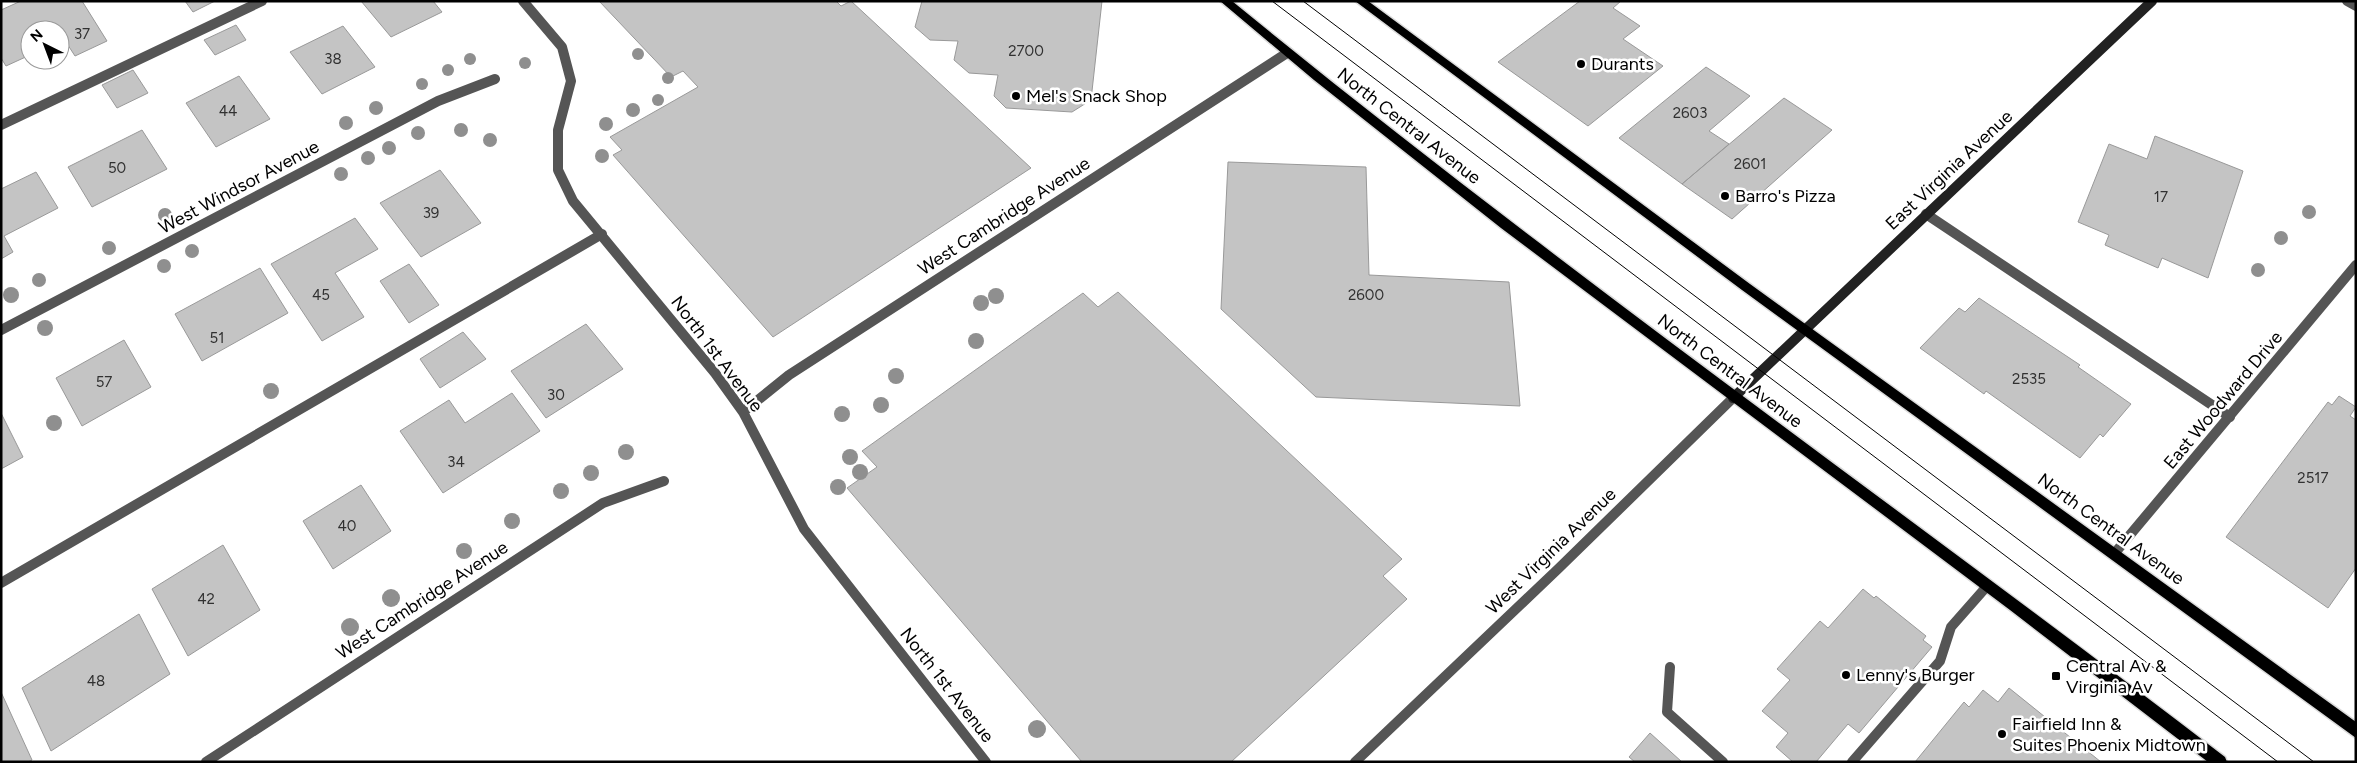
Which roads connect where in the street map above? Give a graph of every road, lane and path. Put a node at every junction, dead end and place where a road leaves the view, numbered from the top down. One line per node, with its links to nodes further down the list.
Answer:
1 (262, 1): 10 (street)
2 (523, 1): 12 (street, North 1st Avenue)
3 (1225, 1): 8 (main road, North Central Avenue)
4 (1360, 1): 14 (main road, North Central Avenue)
5 (2152, 1): 11 (street, East Virginia Avenue)
6 (2347, 1): 7 (street)
7 (2356, 6)
8 (1287, 53): 17 (main road, North Central Avenue); 18 (street, West Cambridge Avenue)
9 (495, 79): 15 (street, West Windsor Avenue)
10 (1, 125)
11 (1926, 214): 14 (street, East Virginia Avenue); 19 (street)
12 (602, 234): 18 (street, North 1st Avenue); 22 (street)
13 (2356, 265): 19 (street, East Woodward Drive)
14 (1805, 329): 16 (street, East Virginia Avenue); 21 (main road, North Central Avenue)
15 (1, 330)
16 (1769, 363): 17 (street, West Virginia Avenue)
17 (1734, 398): 23 (main road, North Central Avenue); 28 (street, West Virginia Avenue)
18 (743, 412): 27 (street, North 1st Avenue)
19 (2230, 417): 21 (street, East Woodward Drive)
20 (664, 481): 26 (street, West Cambridge Avenue)
21 (2114, 554): 25 (main road, North Central Avenue)
22 (1, 583)
23 (1988, 585): 30 (street); 31 (main road, North Central Avenue)
24 (1670, 668): 29 (street)
25 (2356, 731)
26 (206, 762)
27 (986, 762)
28 (1355, 762)
29 (1723, 762)
30 (1852, 762)
31 (2220, 762)

